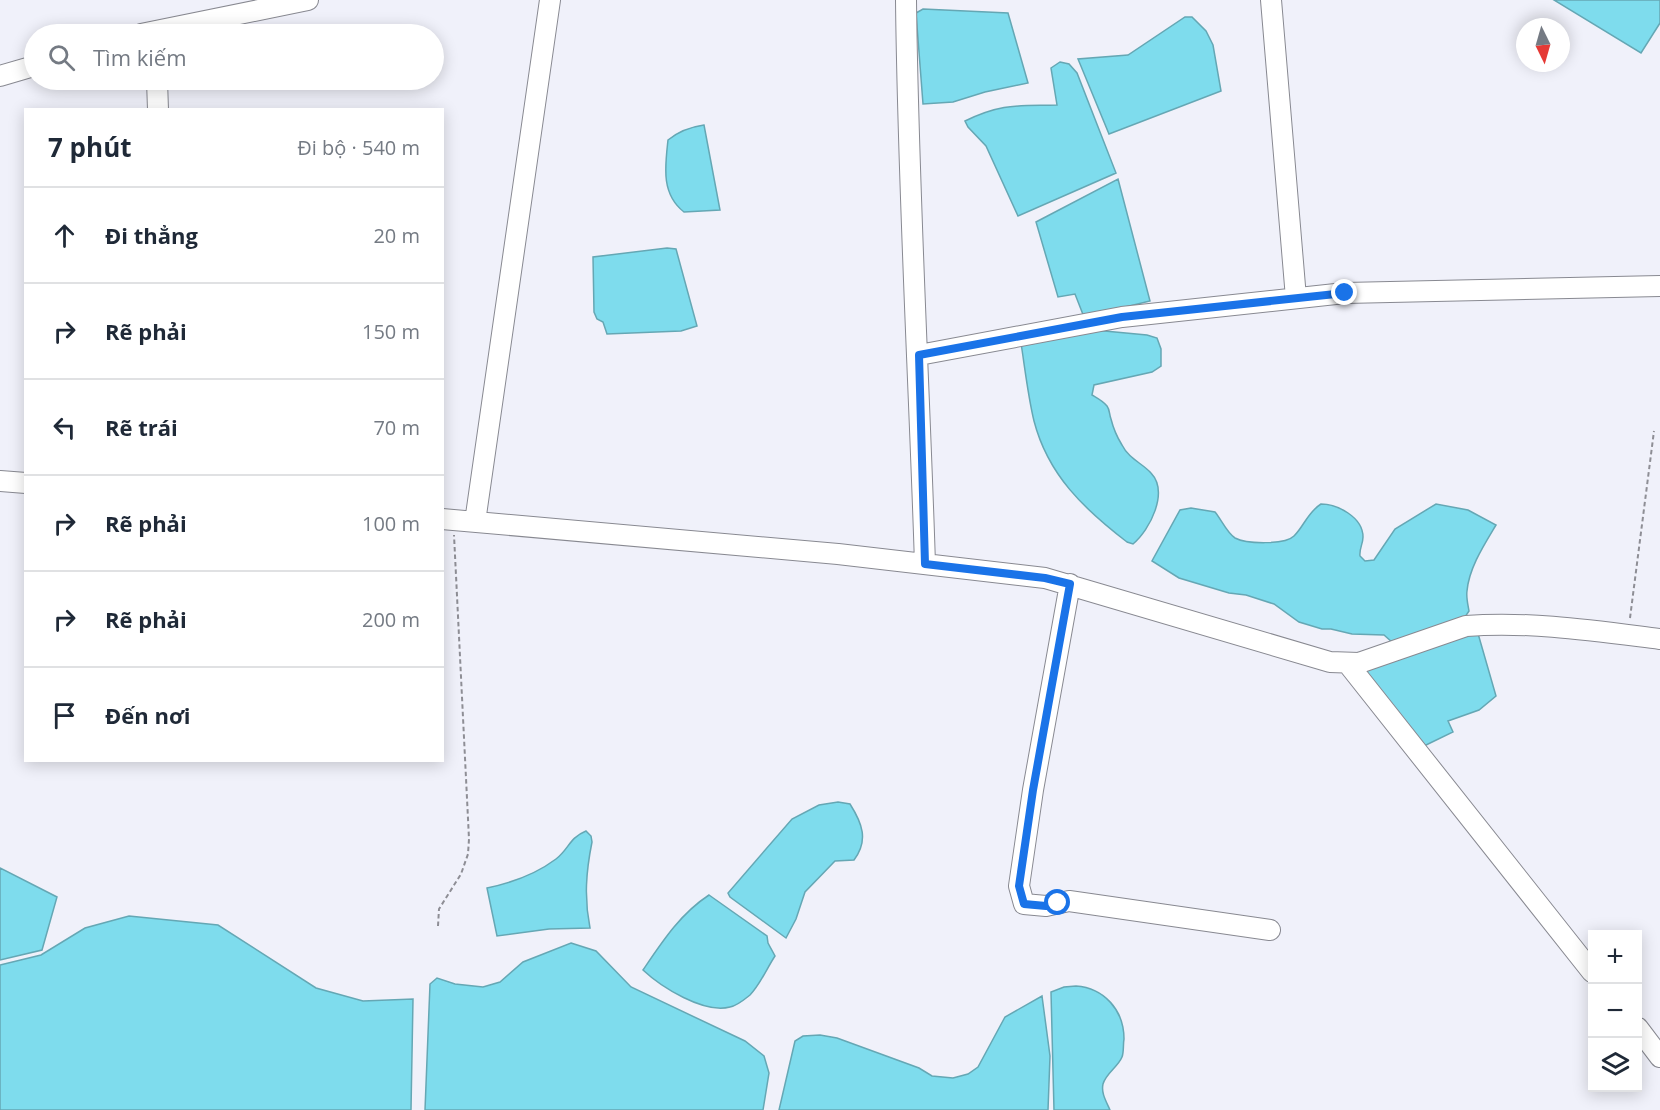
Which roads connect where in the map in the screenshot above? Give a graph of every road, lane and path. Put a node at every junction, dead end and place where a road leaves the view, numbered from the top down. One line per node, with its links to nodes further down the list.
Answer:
1 (308, 0): 5 (street)
2 (550, 0): 17 (street)
3 (906, 0): 12 (street)
4 (1271, 0): 11 (street)
5 (193, 24)
6 (24, 69): 7 (street)
7 (0, 76)
8 (157, 90): 9 (street)
9 (158, 108)
10 (1660, 286): 11 (street)
11 (1296, 298): 12 (street)
12 (919, 355): 18 (street)
13 (1654, 431): 20 (path)
14 (0, 481): 15 (street)
15 (24, 483)
16 (448, 520): 17 (street); 23 (path)
17 (475, 522): 18 (street)
18 (925, 564): 19 (street)
19 (1070, 584): 22 (street); 24 (street)
20 (1627, 635): 21 (street); 22 (street)
21 (1660, 639)
22 (1348, 664): 25 (street)
23 (438, 926)
24 (1270, 930)
25 (1588, 966)
26 (1642, 1033): 27 (street)
27 (1660, 1057)

